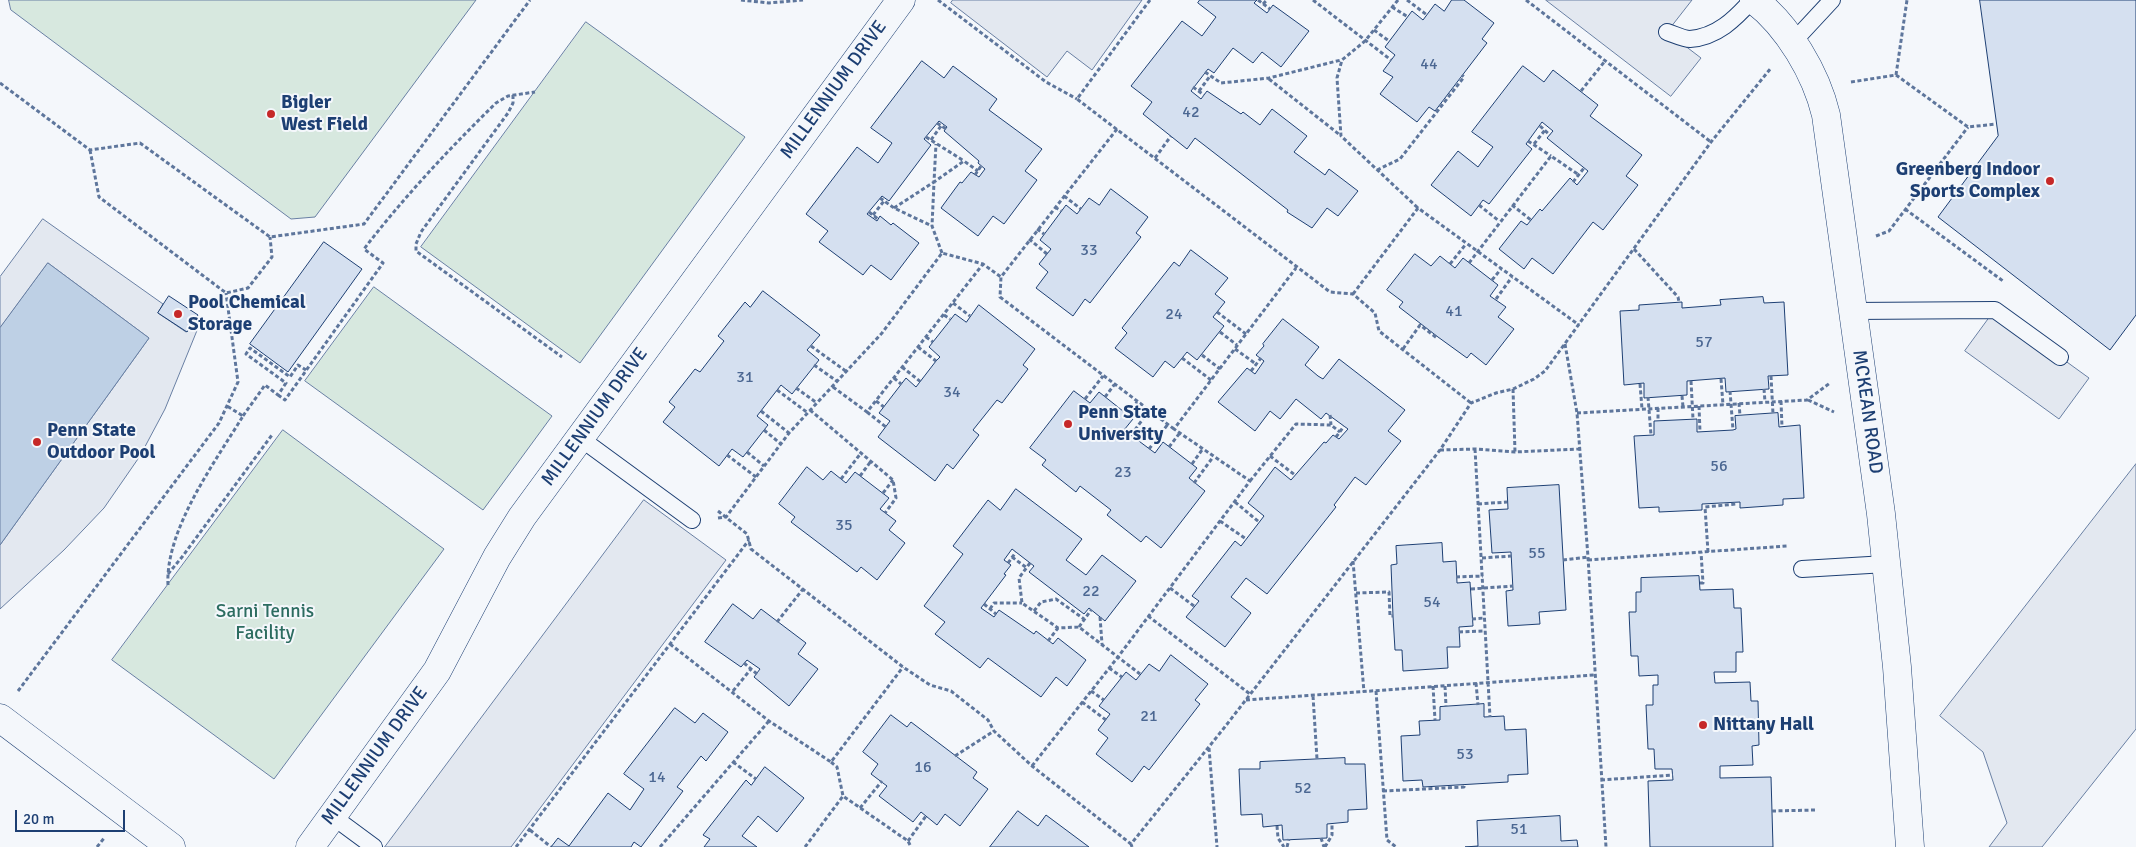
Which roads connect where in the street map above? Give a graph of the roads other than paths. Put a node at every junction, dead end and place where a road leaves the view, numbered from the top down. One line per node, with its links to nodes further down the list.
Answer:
1 (900, 0): 8 (street, MILLENNIUM DRIVE)
2 (1753, 0): 4 (lane); 5 (street, MCKEAN ROAD)
3 (1832, 0): 5 (lane)
4 (1667, 32)
5 (1794, 42): 6 (street, MCKEAN ROAD)
6 (1853, 311): 7 (lane); 10 (street, MCKEAN ROAD)
7 (2060, 356)
8 (580, 438): 9 (lane); 13 (street, MILLENNIUM DRIVE)
9 (692, 520)
10 (1886, 564): 11 (lane); 17 (street, MCKEAN ROAD)
11 (1802, 569)
12 (0, 718): 14 (street)
13 (332, 816): 15 (street, MILLENNIUM DRIVE); 16 (lane)
14 (171, 847)
15 (310, 847)
16 (374, 847)
17 (1910, 847)

